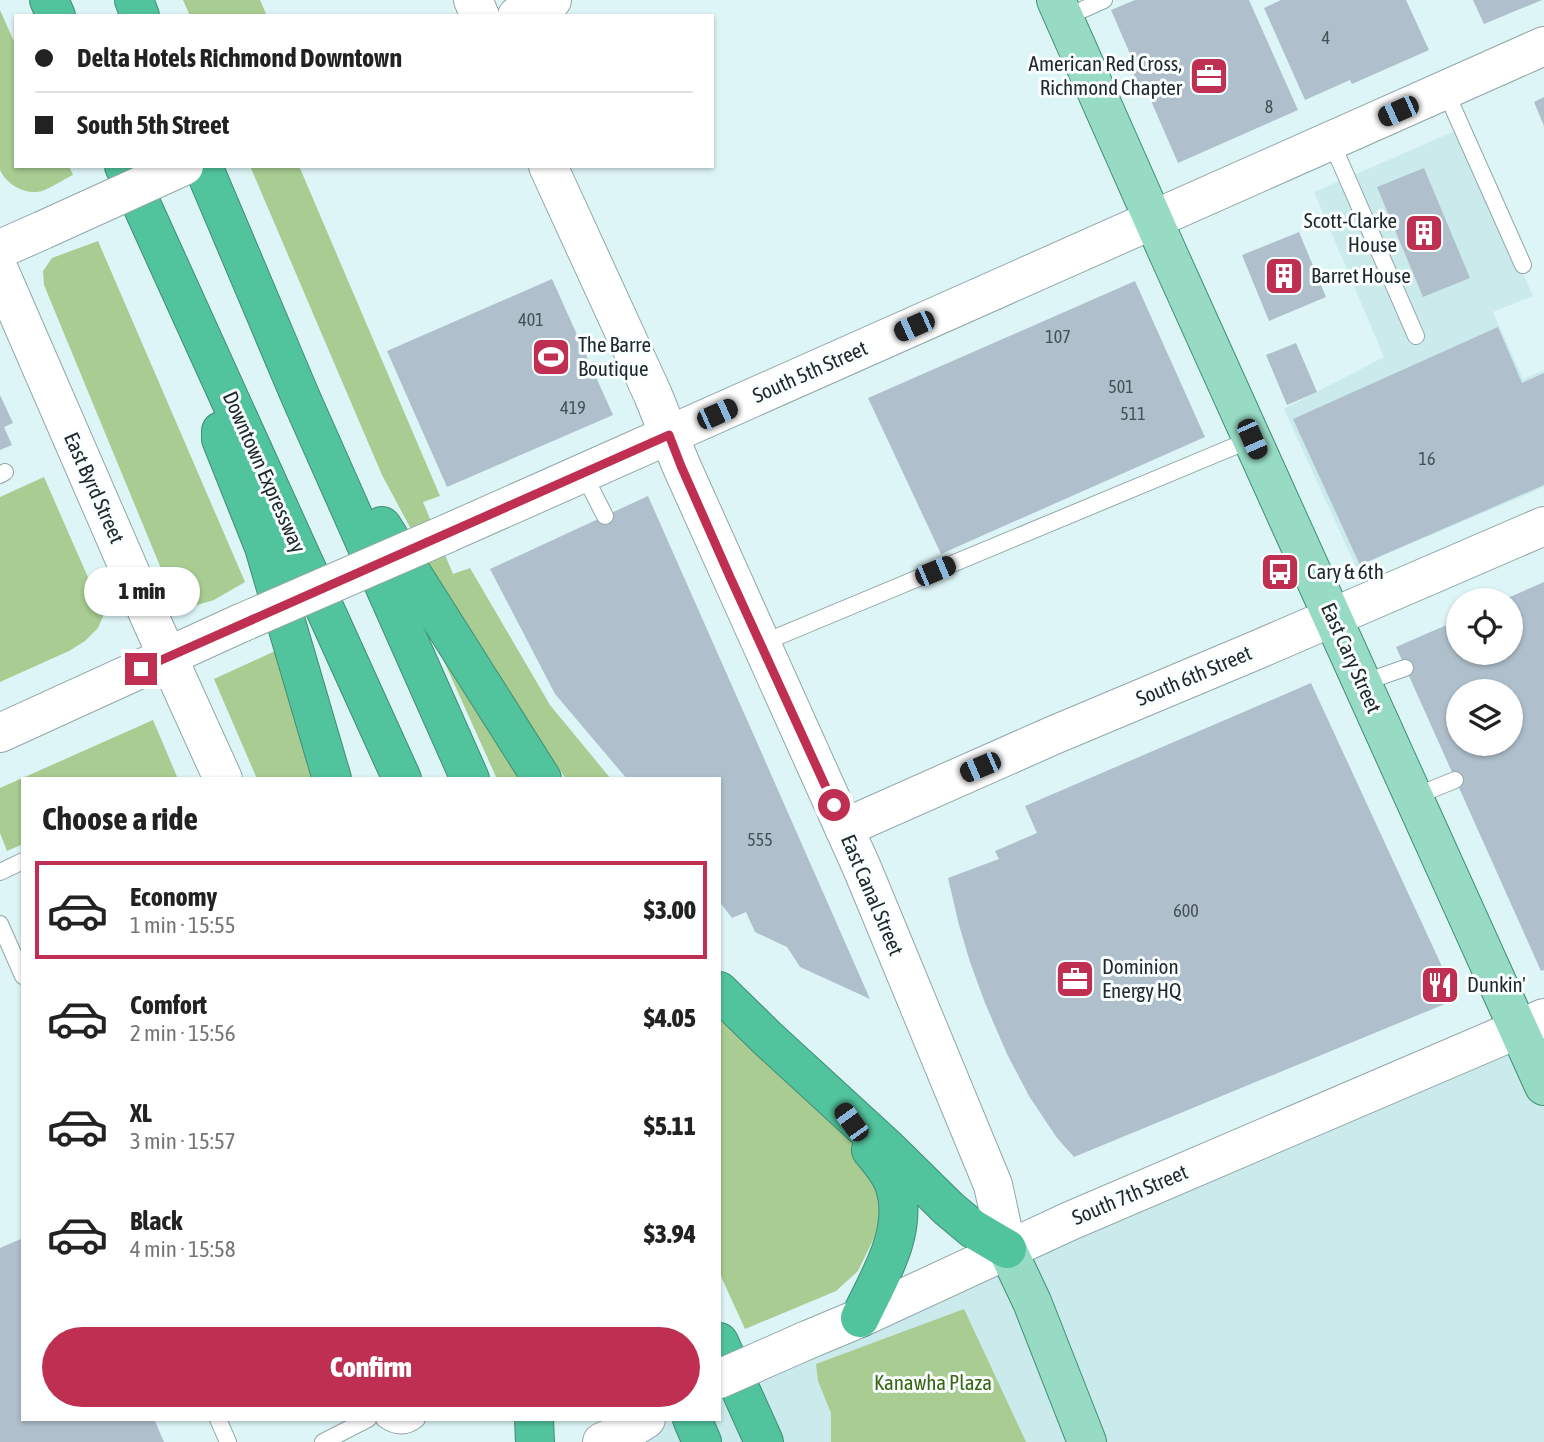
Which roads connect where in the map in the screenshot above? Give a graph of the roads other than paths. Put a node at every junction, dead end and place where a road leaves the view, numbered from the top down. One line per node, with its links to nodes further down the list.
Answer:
1 (552, 0): 4 (main road)
2 (1104, 0): 3 (lane)
3 (1060, 9): 12 (main road, East Cary Street)
4 (521, 14)
5 (1544, 47): 6 (main road, South 5th Street)
6 (1445, 90): 7 (main road, South 5th Street); 14 (lane)
7 (1331, 141): 12 (main road, South 5th Street); 16 (lane)
8 (125, 168): 17 (highway, Downtown Expressway)
9 (180, 168): 13 (main road, bridge)
10 (205, 168): 18 (highway)
11 (549, 168): 19 (main road, East Canal Street)
12 (1154, 220): 19 (main road, South 5th Street); 20 (main road, East Cary Street)
13 (0, 249)
14 (1523, 265)
15 (0, 272): 26 (main road, East Byrd Street)
16 (1416, 336)
17 (218, 373): 31 (highway); 32 (highway, Downtown Expressway)
18 (301, 398): 33 (highway); 34 (highway)
19 (669, 435): 21 (main road, South 5th Street); 25 (main road, East Canal Street)
20 (1252, 439): 24 (main road, East Cary Street); 25 (lane)
21 (583, 473): 22 (lane); 26 (main road, South 5th Street, bridge)
22 (605, 516)
23 (1542, 533): 24 (main road, South 6th Street)
24 (1332, 617): 28 (main road, East Cary Street); 37 (main road, South 6th Street)
25 (760, 644): 37 (main road, East Canal Street)
26 (167, 656): 29 (main road, South 5th Street); 30 (main road, East Byrd Street)
27 (1405, 668): 28 (lane)
28 (1362, 683): 36 (main road, East Cary Street)
29 (0, 733)
30 (222, 777)
31 (331, 777)
32 (401, 777)
33 (469, 777)
34 (541, 777)
35 (1455, 780): 36 (lane)
36 (1413, 797): 43 (main road, East Cary Street)
37 (844, 828): 46 (main road, East Canal Street)
38 (21, 862): 39 (lane)
39 (0, 872)
40 (0, 924): 41 (lane)
41 (21, 971)
42 (721, 993): 45 (highway)
43 (1531, 1024): 44 (main road, East Cary Street); 46 (main road, South 7th Street)
44 (1544, 1086)
45 (838, 1104): 46 (highway); 47 (highway)
46 (1007, 1249): 47 (main road, South 7th Street); 63 (main road, East Canal Street)
47 (860, 1318): 49 (main road, South 7th Street, bridge)
48 (721, 1346): 62 (highway)
49 (721, 1377)
50 (219, 1421): 57 (lane)
51 (364, 1421): 58 (lane)
52 (387, 1421): 53 (lane)
53 (414, 1421)
54 (514, 1421): 59 (main road)
55 (534, 1421): 60 (highway)
56 (693, 1421): 61 (highway)
57 (228, 1442)
58 (323, 1442)
59 (523, 1442)
60 (535, 1442)
61 (702, 1442)
62 (764, 1442)
63 (1087, 1442)

